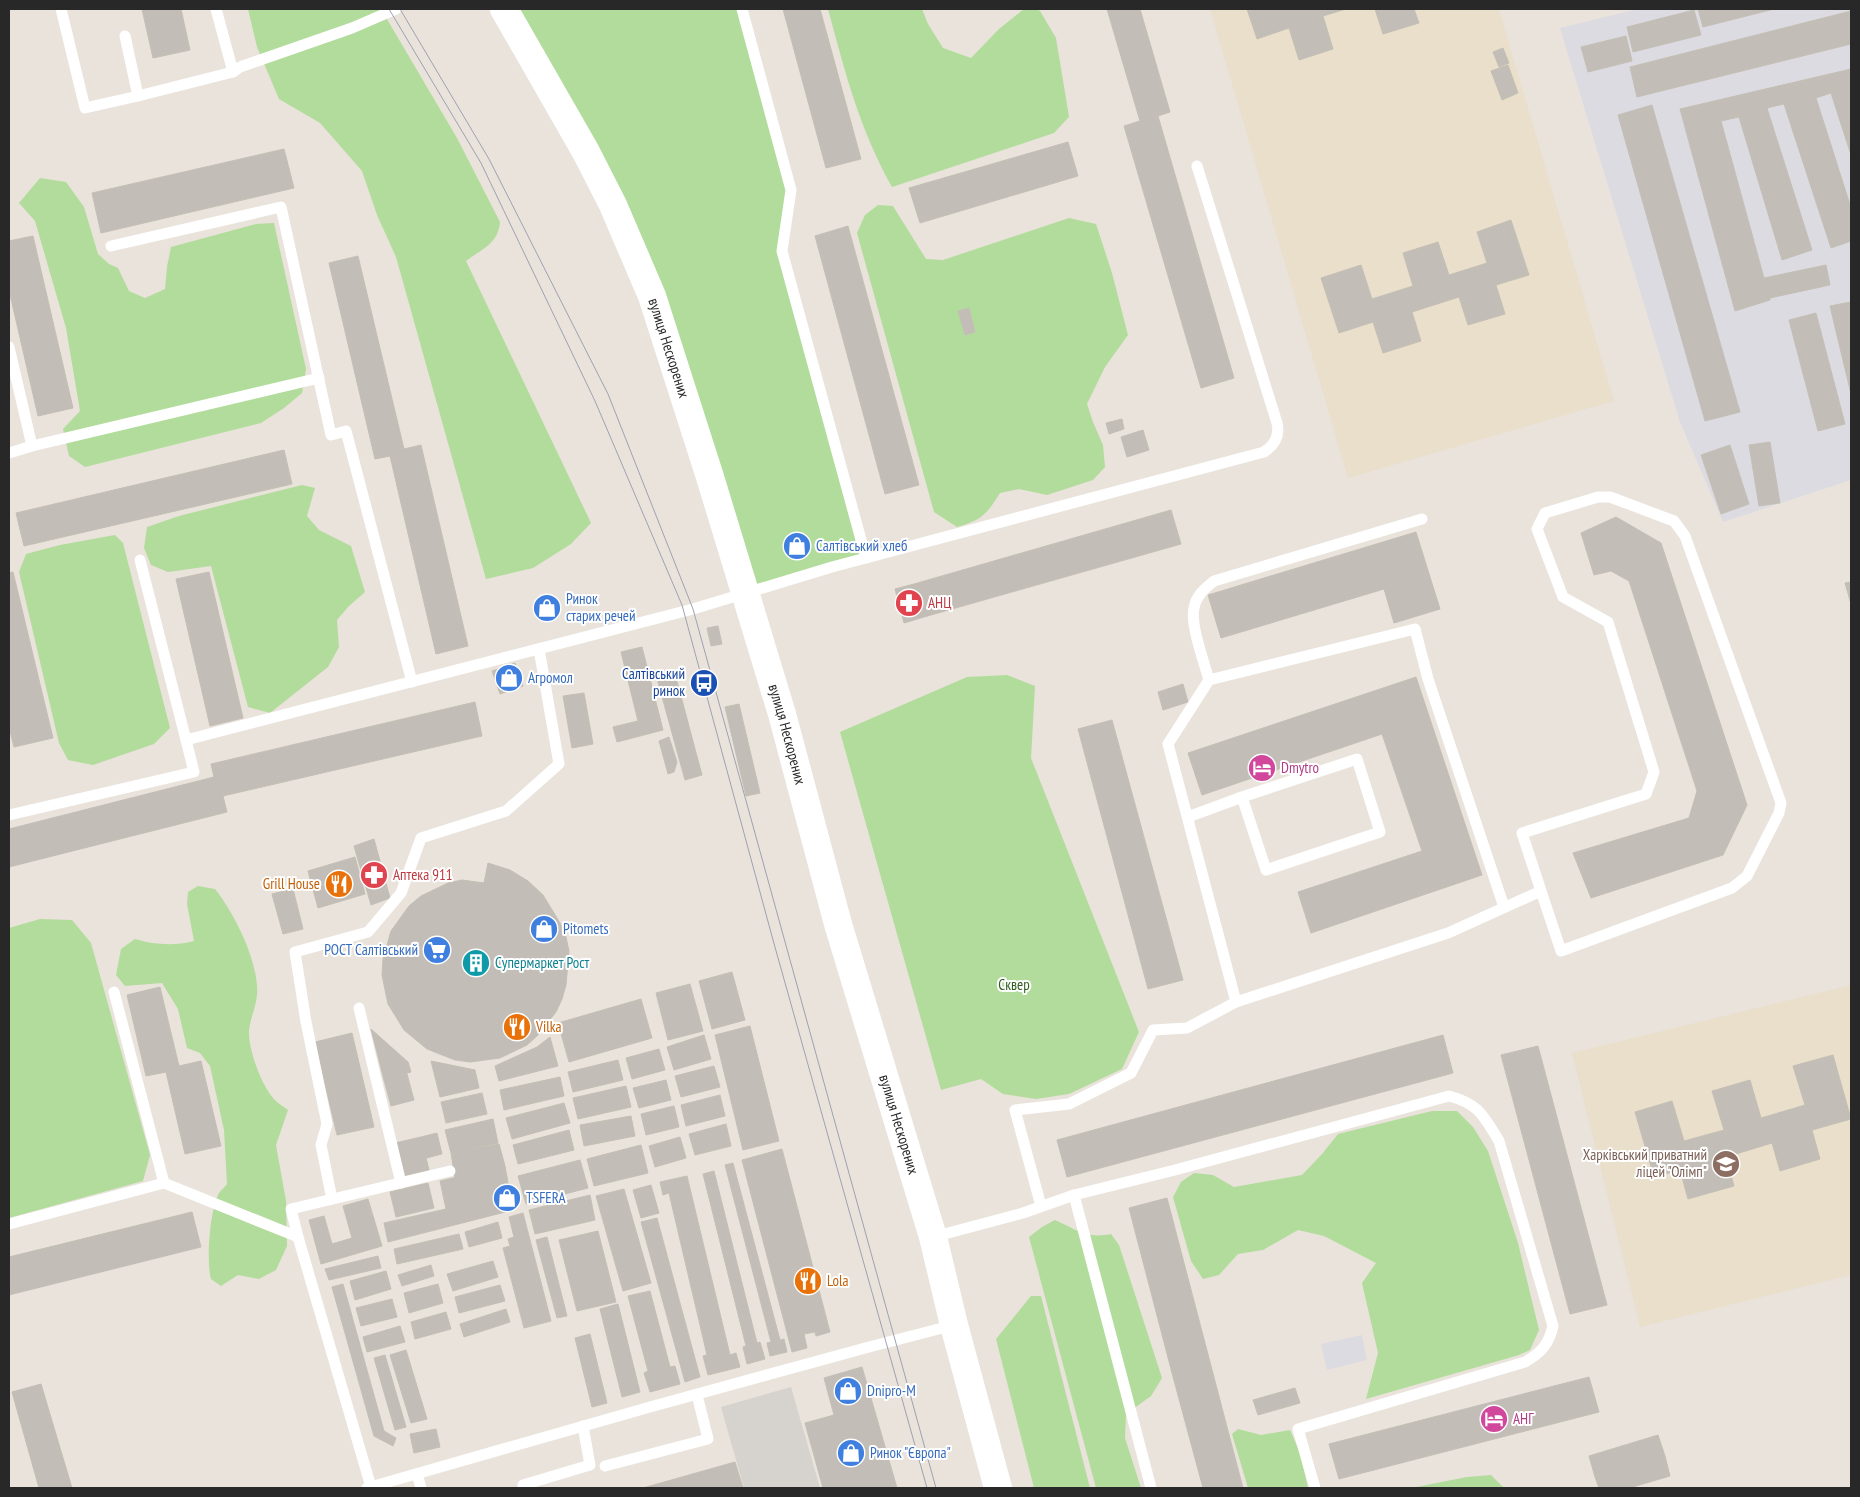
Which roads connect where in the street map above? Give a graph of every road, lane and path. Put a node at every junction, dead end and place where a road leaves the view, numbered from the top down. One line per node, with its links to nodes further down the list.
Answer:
1 (61, 9): 8 (lane)
2 (216, 9): 7 (lane)
3 (396, 9): 7 (lane)
4 (504, 9): 18 (main road, вулиця Нескорених)
5 (742, 9): 16 (lane)
6 (125, 36): 8 (lane)
7 (233, 72): 8 (lane)
8 (138, 96)
9 (1197, 166): 16 (lane)
10 (111, 246): 12 (lane)
11 (9, 347): 13 (lane)
12 (319, 378): 13 (lane); 21 (lane)
13 (32, 446): 14 (lane)
14 (9, 454)
15 (1422, 519): 20 (lane)
16 (866, 558): 18 (lane)
17 (140, 560): 22 (lane)
18 (745, 593): 19 (lane); 39 (main road, вулиця Нескорених)
19 (539, 649): 21 (lane); 35 (lane)
20 (1209, 680): 25 (lane); 27 (lane)
21 (412, 682): 22 (lane)
22 (186, 740): 24 (lane)
23 (1242, 798): 23 (lane); 25 (lane)
24 (9, 815)
25 (1188, 817): 29 (lane)
26 (1541, 891): 26 (lane); 27 (lane)
27 (1504, 907): 29 (lane)
28 (114, 992): 33 (lane)
29 (1236, 1002): 36 (lane)
30 (359, 1008): 32 (lane)
31 (450, 1171): 32 (lane)
32 (401, 1182): 35 (lane)
33 (164, 1183): 37 (lane); 38 (lane)
34 (1074, 1195): 36 (lane); 49 (lane); 50 (lane)
35 (332, 1199): 38 (lane)
36 (1041, 1206): 39 (lane)
37 (9, 1224)
38 (298, 1237): 46 (lane)
39 (933, 1237): 40 (main road, вулиця Нескорених)
40 (954, 1325): 41 (lane); 48 (main road, вулиця Нескорених)
41 (697, 1395): 42 (lane); 43 (lane)
42 (583, 1426): 44 (lane); 45 (lane)
43 (605, 1466)
44 (417, 1474): 46 (lane); 47 (lane)
45 (523, 1485)
46 (369, 1488)
47 (421, 1488)
48 (998, 1488)
49 (1151, 1488)
50 (1315, 1488)

